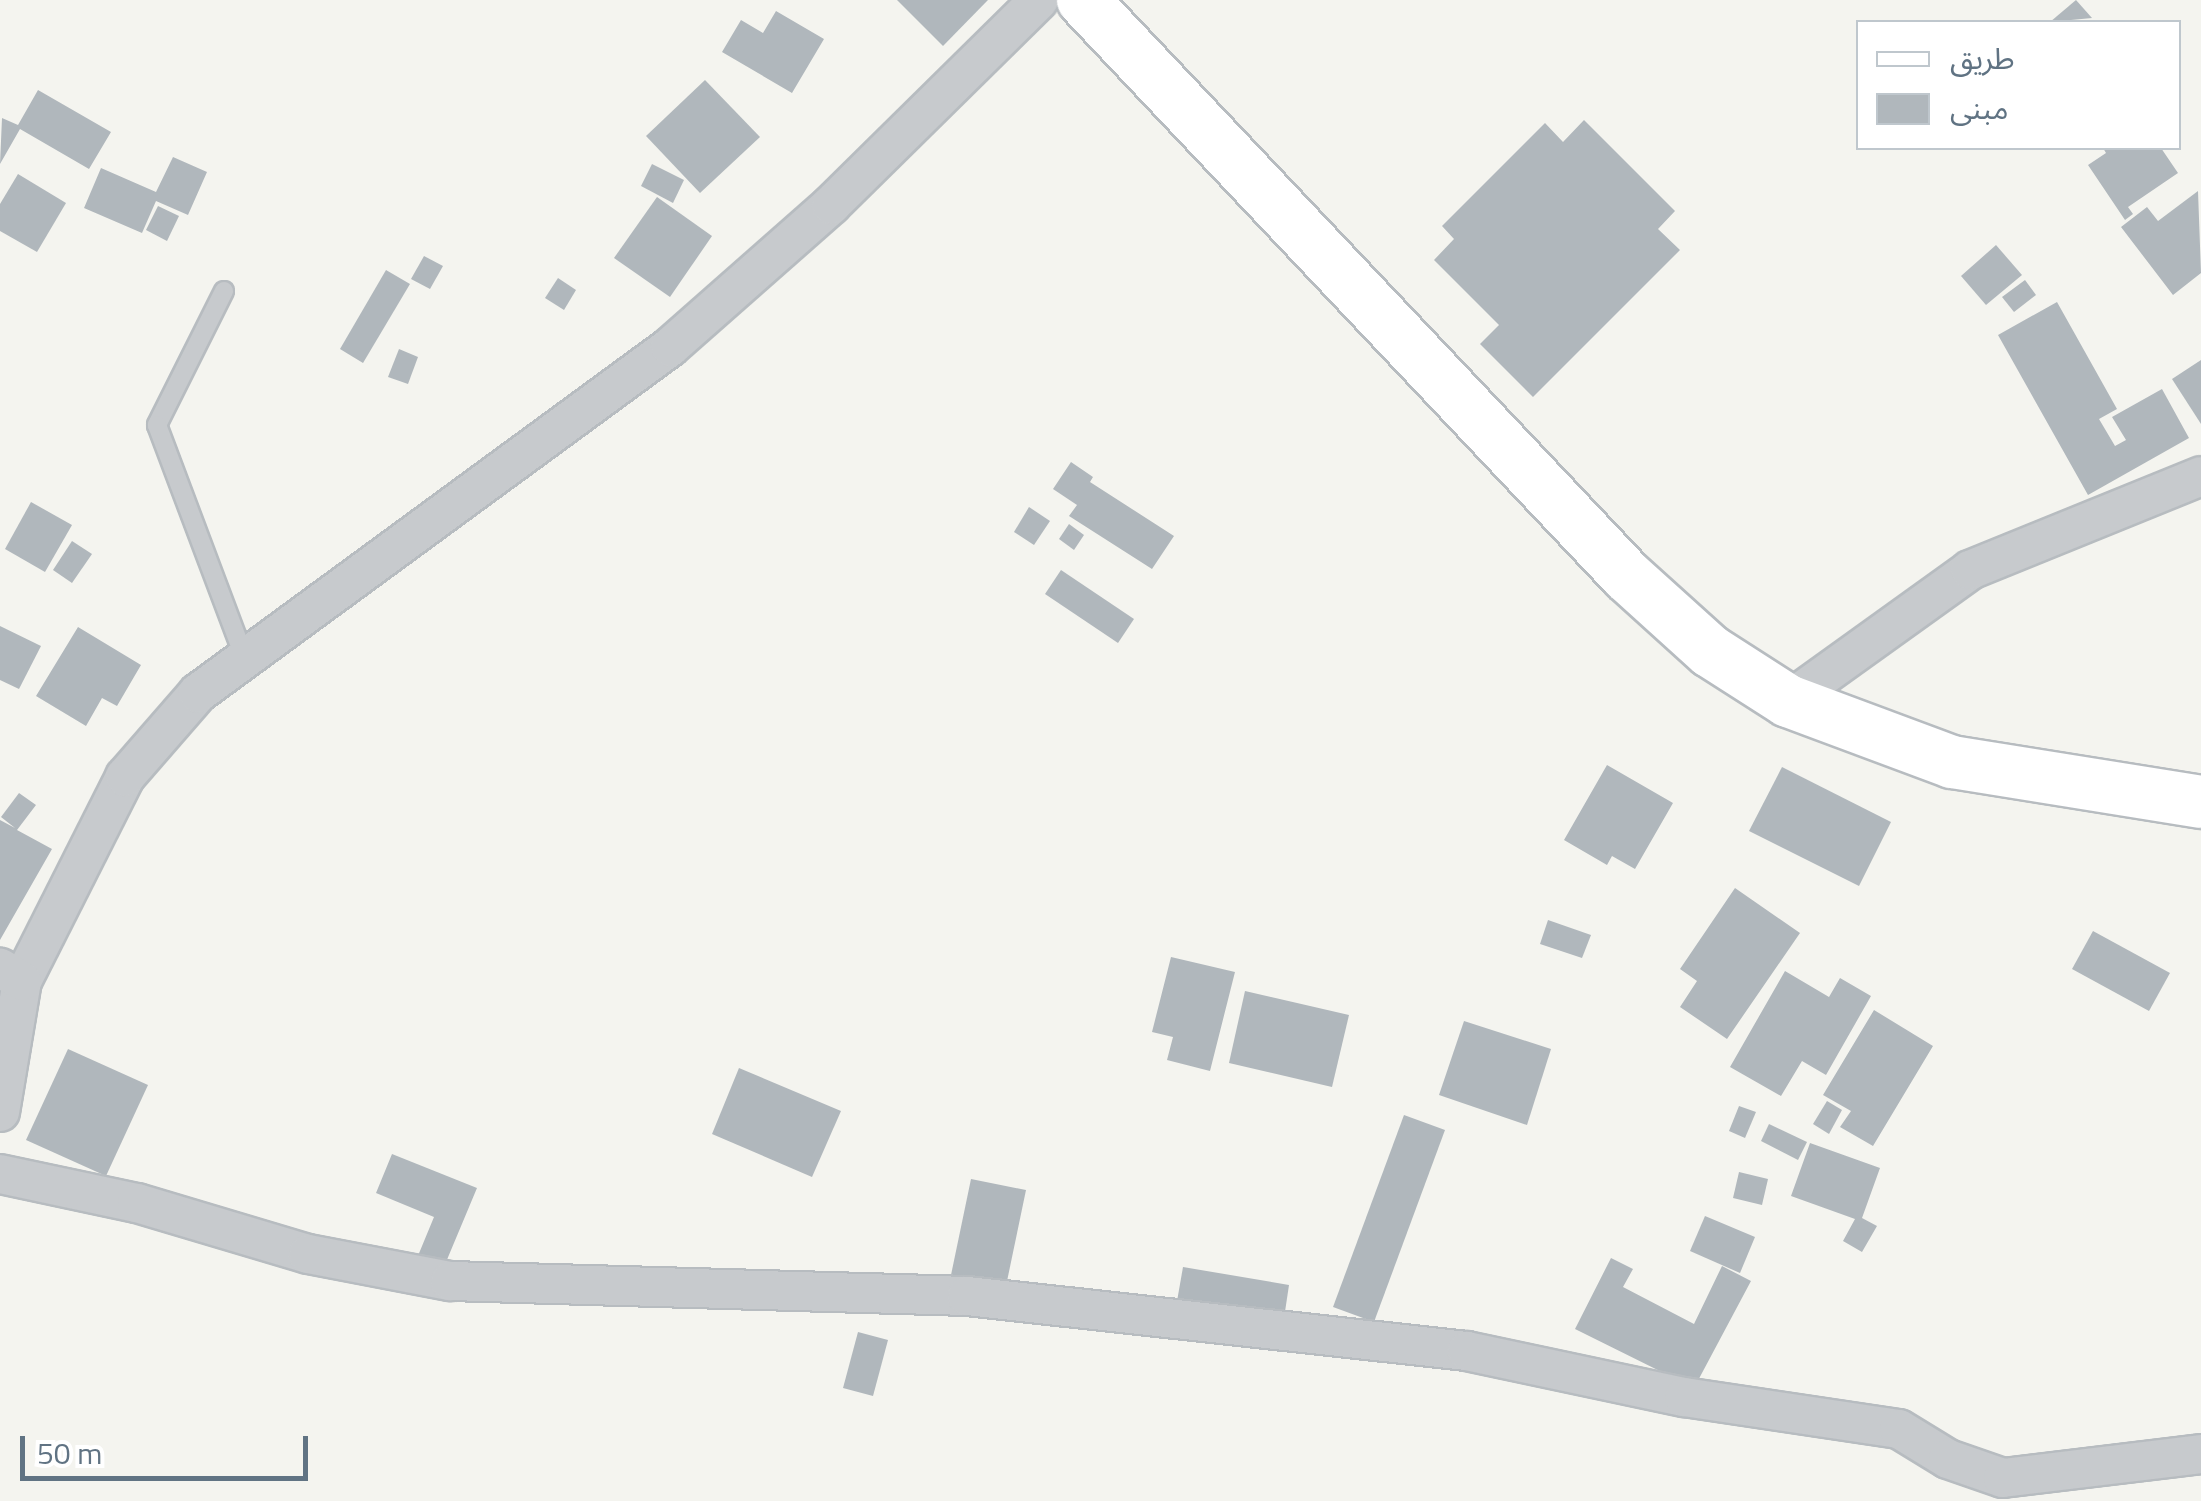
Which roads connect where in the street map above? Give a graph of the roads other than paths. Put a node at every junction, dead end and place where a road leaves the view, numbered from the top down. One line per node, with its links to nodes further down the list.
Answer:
1 (1039, 0): 5 (street)
2 (1083, 0): 6 (main road)
3 (224, 291): 5 (lane)
4 (2201, 476): 6 (street)
5 (244, 656): 8 (street)
6 (1788, 701): 7 (main road)
7 (2201, 802)
8 (11, 974): 9 (street)
9 (0, 1112)
10 (0, 1174): 11 (street)
11 (2201, 1454)

